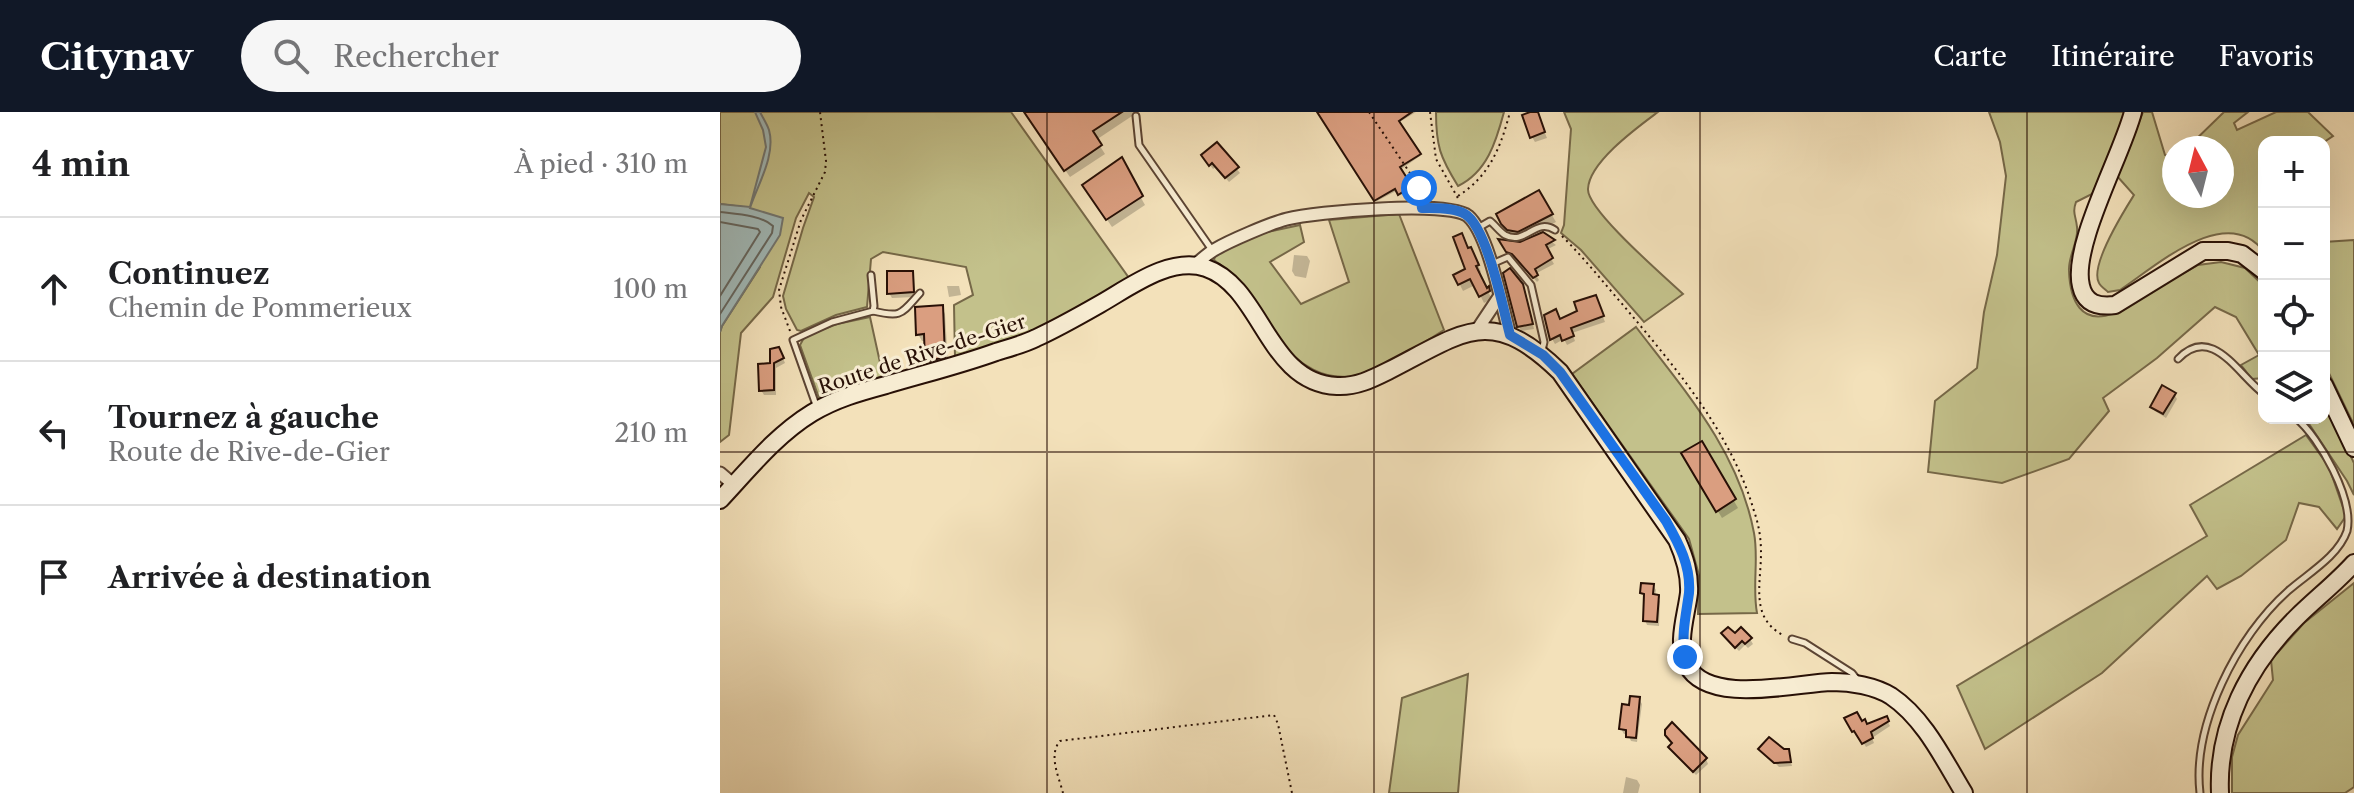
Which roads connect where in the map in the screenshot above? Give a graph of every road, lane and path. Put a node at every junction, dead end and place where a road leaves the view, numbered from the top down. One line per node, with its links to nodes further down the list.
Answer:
1 (820, 112): 22 (path)
2 (1369, 112): 8 (path)
3 (1430, 112): 7 (path)
4 (1510, 112): 7 (path)
5 (2133, 112): 15 (main road)
6 (1136, 116): 12 (lane)
7 (1457, 197): 9 (path)
8 (1422, 208): 9 (street); 12 (street)
9 (1462, 212): 10 (street)
10 (1478, 228): 11 (lane); 14 (street)
11 (1555, 230): 34 (path)
12 (1213, 250): 13 (street)
13 (1195, 265): 20 (main road); 27 (main road, Route de Rive-de-Gier)
14 (1491, 265): 18 (street); 23 (lane)
15 (2258, 266)
16 (871, 275): 19 (lane)
17 (920, 293): 19 (lane)
18 (1499, 297): 20 (street); 21 (street)
19 (873, 311): 22 (lane)
20 (1477, 330): 21 (main road)
21 (1510, 335): 23 (main road)
22 (793, 340): 27 (lane)
23 (1541, 354): 35 (main road)
24 (2178, 359): 25 (lane)
25 (2258, 388)
26 (2330, 398): 29 (main road)
27 (818, 410): 31 (main road, Route de Rive-de-Gier)
28 (2302, 424): 39 (lane)
29 (2354, 448)
30 (720, 473): 31 (street)
31 (734, 485): 32 (main road, Route de Rive-de-Gier)
32 (720, 500)
33 (2354, 563): 40 (main road)
34 (1792, 639): 35 (lane)
35 (1861, 686): 38 (main road)
36 (1063, 793): 37 (path)
37 (1292, 793)
38 (1964, 793)
39 (2200, 793)
40 (2220, 793)

